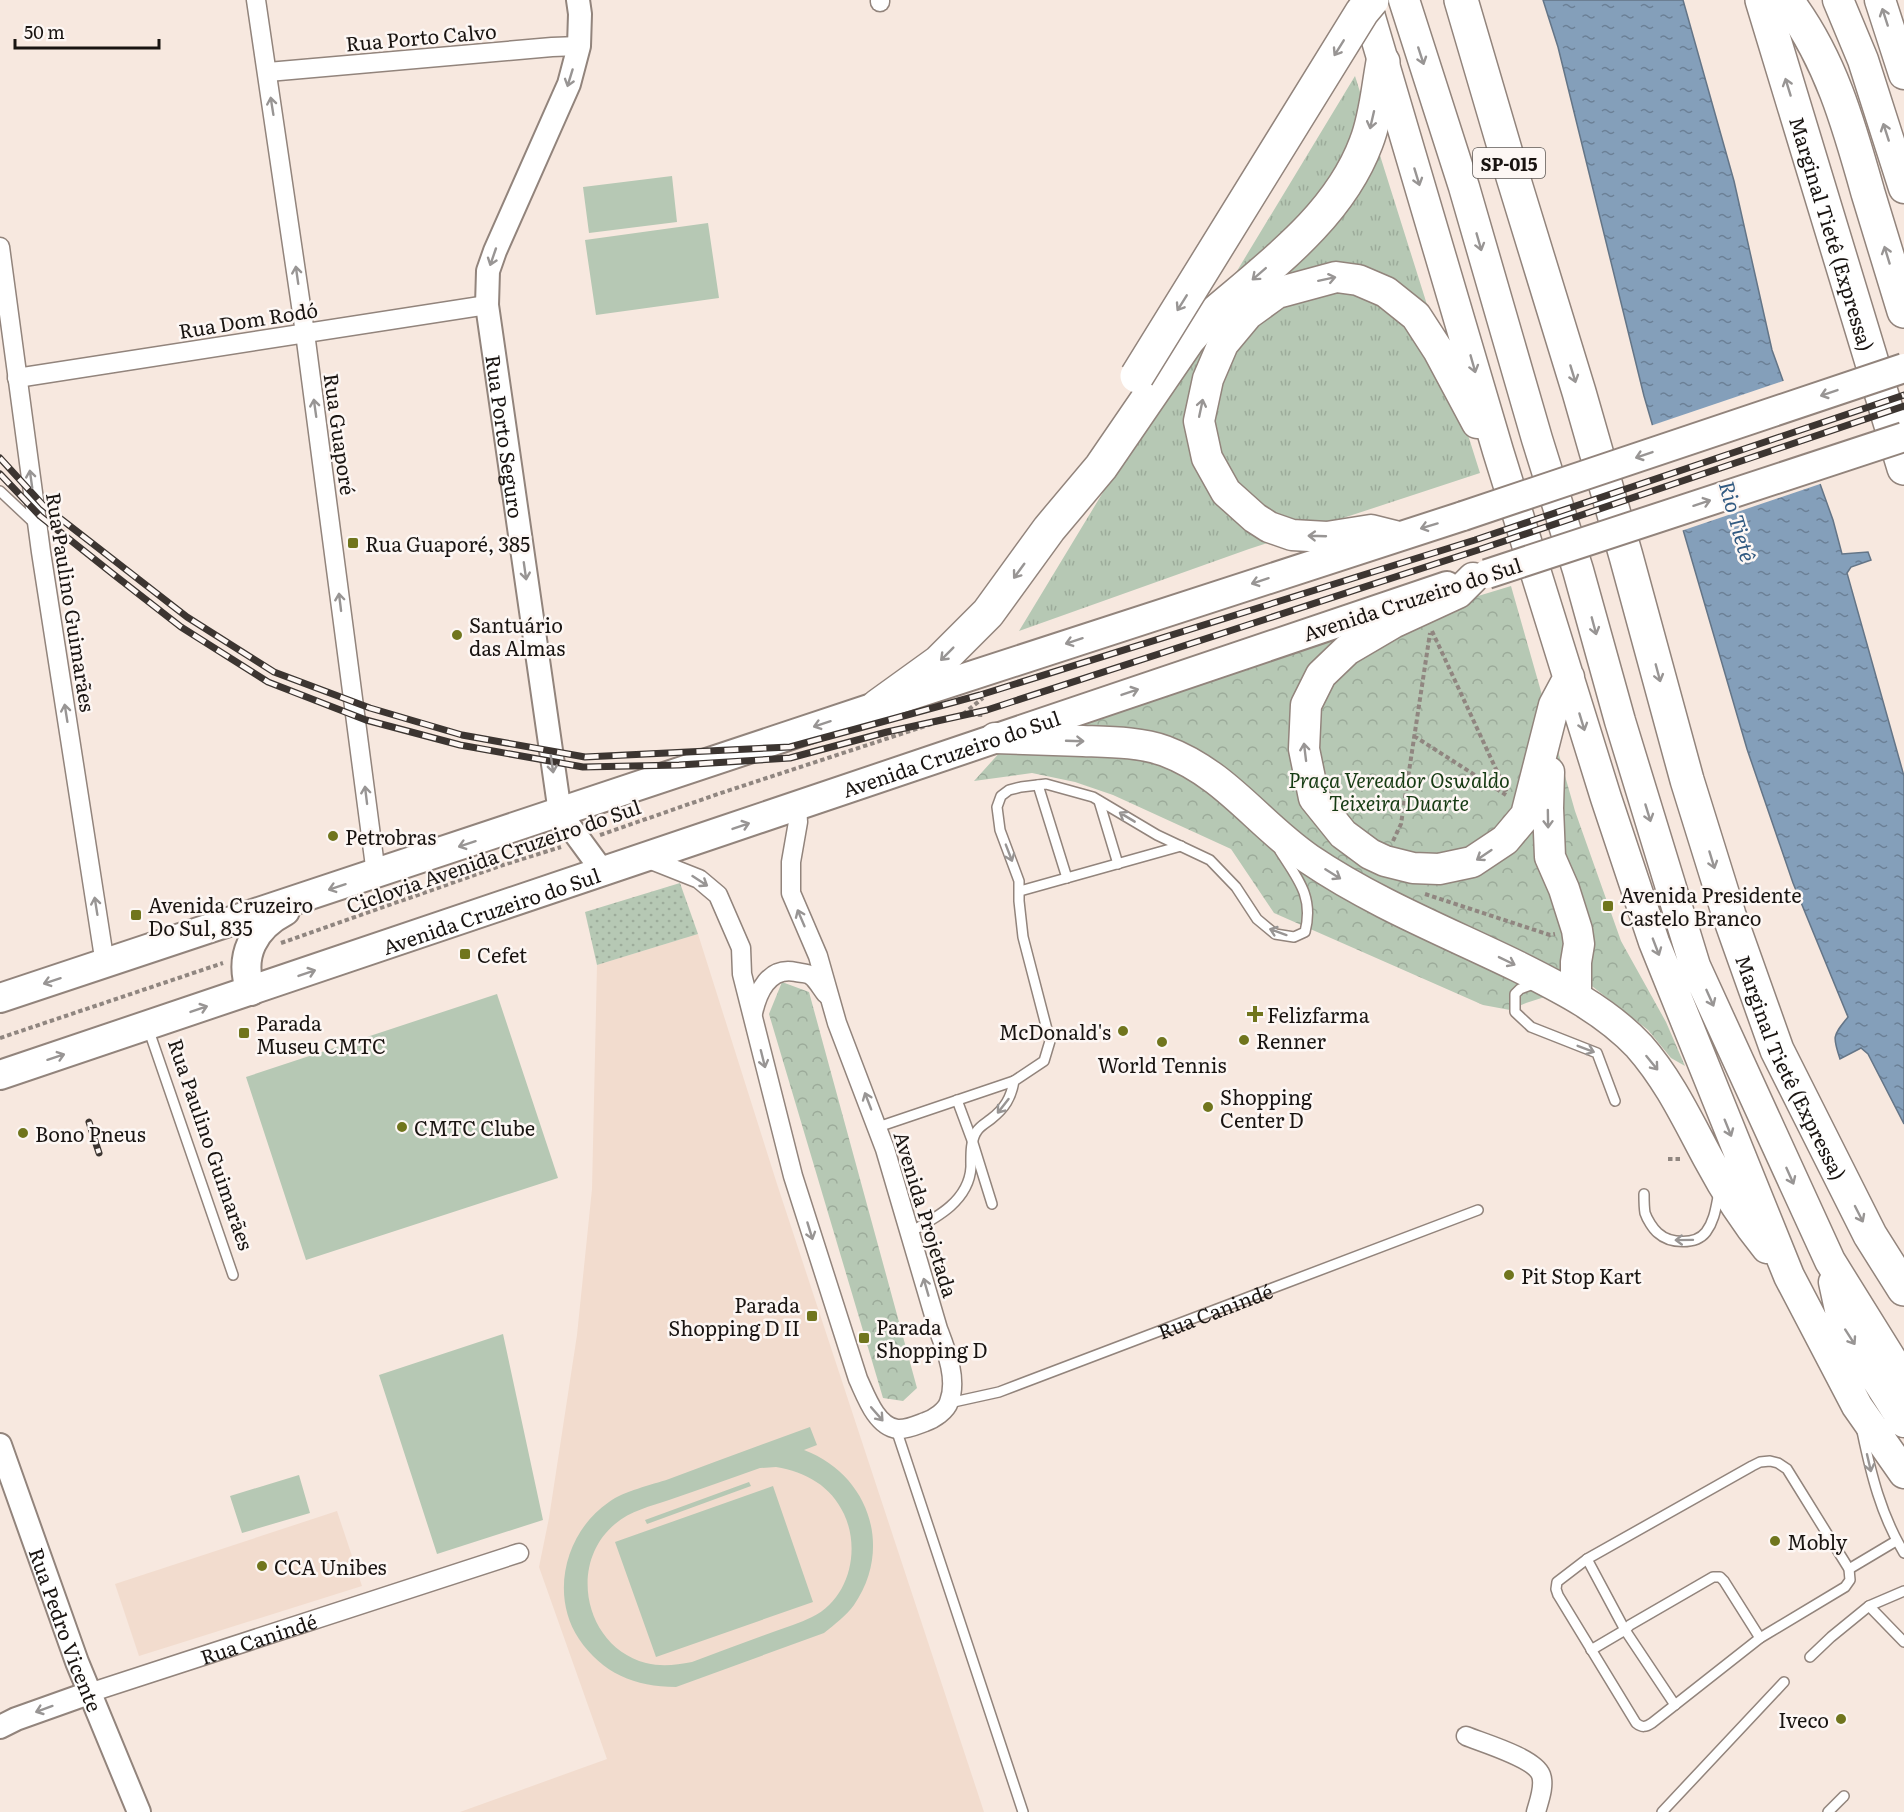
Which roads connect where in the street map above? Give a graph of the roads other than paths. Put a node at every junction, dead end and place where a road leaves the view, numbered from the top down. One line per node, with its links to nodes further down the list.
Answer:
1 (256, 0): 14 (street, Rua Guaporé)
2 (578, 0): 12 (street, Rua Porto Seguro)
3 (1365, 0): 13 (highway)
4 (1372, 0): 29 (highway, one-way to 29, bridge)
5 (1404, 0): 68 (highway, one-way to 68)
6 (1439, 0): 20 (highway)
7 (1461, 0): 20 (highway, SP-015)
8 (1762, 0): 26 (highway, Marginal Tietê (Expressa), one-way to 8)
9 (1786, 0): 19 (highway, one-way to 9)
10 (1838, 0): 16 (highway, one-way to 10)
11 (1880, 0): 15 (highway, one-way to 11)
12 (579, 46): 14 (street, Rua Porto Calvo); 18 (street, Rua Porto Seguro, one-way to 18)
13 (1383, 62): 25 (highway, one-way to 25); 29 (highway, one-way to 29)
14 (268, 72): 21 (street, Rua Guaporé, one-way to 14)
15 (1904, 74)
16 (1904, 188)
17 (0, 247): 23 (street, Rua Paulino Guimarães)
18 (487, 305): 21 (street, Rua Dom Rodó); 39 (street, Rua Porto Seguro, one-way to 39)
19 (1904, 311)
20 (1558, 325): 71 (highway, Marginal Tietê (Expressa) / SP-015, one-way to 71)
21 (305, 333): 23 (street, Rua Dom Rodó); 45 (street, Rua Guaporé, one-way to 21)
22 (1904, 368): 30 (main road, one-way to 30, bridge)
23 (17, 378): 28 (street, Rua Paulino Guimarães, one-way to 23)
24 (1904, 437): 31 (main road, Avenida Cruzeiro do Sul, one-way to 24, bridge)
25 (1498, 451): 30 (highway, one-way to 25); 32 (highway)
26 (1904, 468)
27 (0, 491): 28 (lane)
28 (37, 526): 49 (street, Rua Paulino Guimarães, one-way to 28)
29 (1049, 529): 33 (highway, one-way to 33)
30 (1395, 536): 33 (main road, one-way to 33)
31 (1480, 576): 34 (main road, Avenida Cruzeiro do Sul, one-way to 31); 35 (highway, one-way to 31)
32 (1569, 677): 35 (highway); 70 (highway, one-way to 70)
33 (878, 706): 39 (main road, one-way to 39)
34 (995, 738): 38 (main road, Avenida Cruzeiro do Sul); 40 (highway, one-way to 40)
35 (1545, 740): 52 (highway, one-way to 52)
36 (1038, 785): 37 (lane); 46 (lane); 47 (lane, one-way to 47)
37 (1099, 801): 41 (lane, one-way to 37); 43 (lane)
38 (797, 806): 42 (main road, Avenida Cruzeiro do Sul, one-way to 38); 53 (street, Avenida Projetada, one-way to 38)
39 (560, 813): 44 (street, Rua Porto Seguro); 45 (main road, one-way to 45)
40 (1256, 814): 41 (lane, one-way to 41); 50 (highway, one-way to 50)
41 (1181, 846): 43 (lane)
42 (646, 858): 44 (main road, Avenida Cruzeiro do Sul); 55 (street, one-way to 55)
43 (1118, 864): 46 (lane)
44 (604, 873): 51 (main road, Avenida Cruzeiro do Sul, one-way to 44)
45 (376, 874): 48 (main road, one-way to 48)
46 (1066, 878): 47 (lane)
47 (1020, 891): 58 (lane)
48 (298, 900): 49 (main road); 51 (main road)
49 (105, 964): 54 (main road, one-way to 54)
50 (1545, 980): 52 (highway); 60 (lane, one-way to 60)
51 (251, 992): 56 (main road, Avenida Cruzeiro do Sul, one-way to 51)
52 (1576, 996): 63 (highway, one-way to 63)
53 (829, 997): 55 (street); 61 (street, Avenida Projetada, one-way to 53)
54 (0, 998)
55 (752, 1016): 76 (street, one-way to 76)
56 (147, 1027): 57 (main road, Avenida Cruzeiro do Sul, one-way to 56); 69 (lane, Rua Paulino Guimarães)
57 (0, 1075)
58 (1014, 1081): 59 (lane); 62 (lane, one-way to 62)
59 (957, 1100): 61 (lane); 62 (lane)
60 (1616, 1101)
61 (878, 1127): 67 (street, Avenida Projetada)
62 (973, 1143): 65 (lane); 67 (lane)
63 (1721, 1180): 64 (lane, one-way to 64); 70 (highway)
64 (1644, 1194)
65 (992, 1204)
66 (1478, 1210): 73 (lane, Rua Canindé)
67 (910, 1232): 73 (street, Avenida Projetada, one-way to 67)
68 (1830, 1261): 72 (highway); 75 (highway, one-way to 75)
69 (233, 1275)
70 (1790, 1276): 74 (highway)
71 (1904, 1289)
72 (1904, 1380)
73 (949, 1403): 76 (street)
74 (1857, 1406): 78 (highway); 79 (lane, one-way to 79)
75 (1904, 1422)
76 (897, 1429): 98 (lane)
77 (0, 1445): 92 (street, Rua Pedro Vicente)
78 (1904, 1473)
79 (1896, 1541): 81 (lane); 83 (lane)
80 (519, 1552): 92 (street, Rua Canindé)
81 (1904, 1553)
82 (1587, 1559): 83 (lane); 86 (lane); 89 (lane)
83 (1849, 1569): 87 (lane)
84 (1904, 1592): 85 (lane)
85 (1869, 1606): 88 (lane); 90 (lane)
86 (1625, 1630): 87 (lane); 89 (lane); 93 (lane)
87 (1760, 1638): 93 (lane)
88 (1904, 1641)
89 (1591, 1650): 93 (lane)
90 (1810, 1657)
91 (1784, 1682): 100 (lane)
92 (89, 1692): 94 (street, Rua Canindé, one-way to 94); 97 (street, Rua Pedro Vicente)
93 (1675, 1705)
94 (0, 1727)
95 (1466, 1736): 99 (street)
96 (1844, 1796): 101 (lane)
97 (139, 1812)
98 (1023, 1812)
99 (1536, 1812)
100 (1662, 1812)
101 (1828, 1812)

